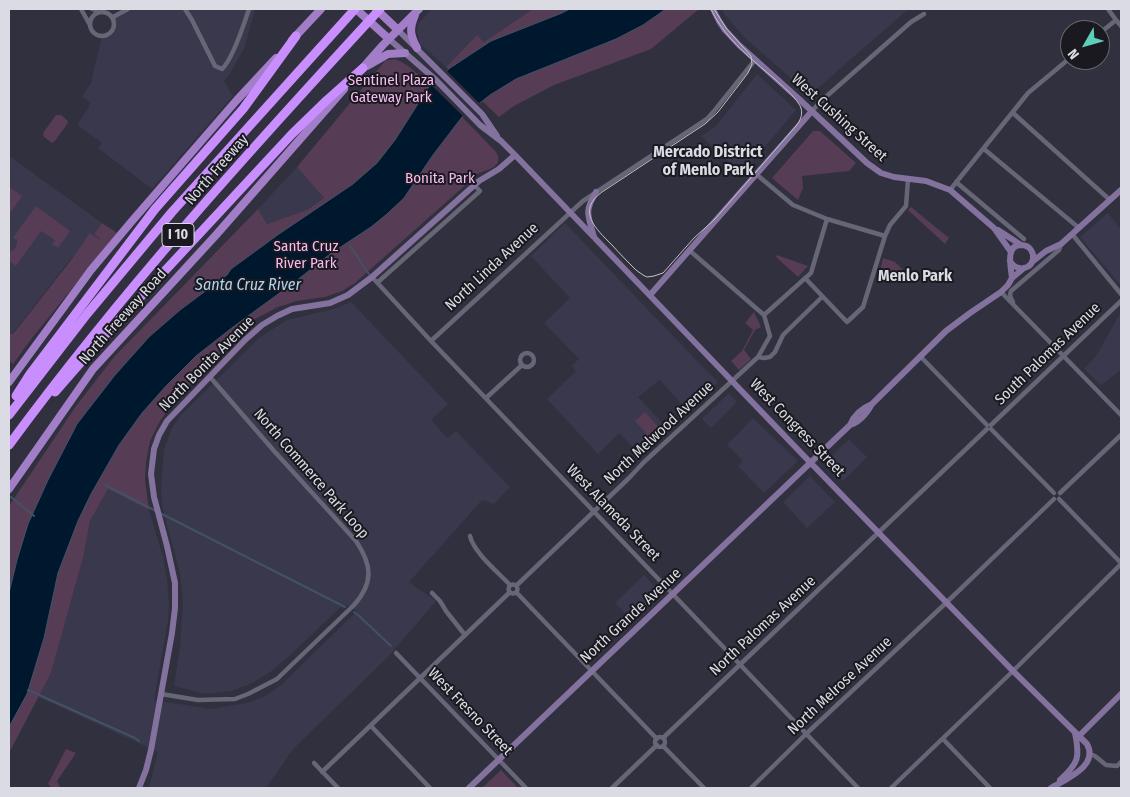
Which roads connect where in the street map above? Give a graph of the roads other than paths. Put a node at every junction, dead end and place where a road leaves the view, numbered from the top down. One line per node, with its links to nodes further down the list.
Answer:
1 (81, 9): 18 (street)
2 (92, 9): 12 (street)
3 (128, 9): 14 (street)
4 (185, 9): 5 (street)
5 (249, 9)
6 (321, 9): 20 (main road)
7 (355, 9): 21 (main road, West Congress Street); 78 (highway, North Freeway / I 10)
8 (378, 9): 19 (main road, West Congress Street); 82 (highway, North Freeway / I 10)
9 (418, 9): 19 (main road, North Freeway Road); 22 (main road)
10 (713, 9): 24 (main road, West Cushing Street)
11 (1108, 9): 15 (street)
12 (104, 12): 14 (street); 18 (street)
13 (924, 14): 27 (street)
14 (113, 17): 18 (street)
15 (1116, 20): 16 (street); 17 (street)
16 (1110, 25)
17 (1121, 26)
18 (90, 27)
19 (398, 30): 21 (main road, North Freeway Road); 22 (main road, West Congress Street)
20 (296, 36): 75 (main road); 77 (highway)
21 (389, 39): 23 (main road, West Congress Street); 26 (main road, North Freeway Road)
22 (417, 48): 29 (main road, West Congress Street)
23 (405, 53): 26 (main road); 29 (main road, West Congress Street)
24 (755, 60): 27 (main road, West Cushing Street); 38 (street, North Linda Avenue)
25 (1060, 66): 28 (street)
26 (363, 68): 82 (highway); 84 (main road, North Freeway Road)
27 (812, 111): 32 (main road); 33 (main road, West Cushing Street)
28 (1013, 113): 30 (street); 39 (street)
29 (501, 141): 31 (main road, West Congress Street)
30 (984, 149): 34 (street); 44 (street)
31 (515, 155): 35 (main road, North Bonita Avenue); 40 (main road, West Congress Street)
32 (756, 174): 42 (street); 51 (main road)
33 (908, 180): 36 (main road, West Cushing Street); 46 (street)
34 (956, 182): 36 (street); 41 (street)
35 (474, 185): 57 (main road, North Bonita Avenue); 60 (street)
36 (950, 190): 43 (main road, West Cushing Street)
37 (1121, 190): 39 (main road)
38 (596, 192): 40 (street, North Linda Avenue); 47 (main road)
39 (1110, 200): 44 (main road)
40 (570, 213): 47 (main road, West Congress Street); 68 (street, North Linda Avenue)
41 (998, 217): 43 (street); 48 (street)
42 (827, 219): 46 (street); 58 (street)
43 (993, 227): 48 (main road, West Cushing Street); 53 (main road, West Cushing Street)
44 (1079, 228): 45 (main road)
45 (1072, 234): 49 (main road); 62 (street)
46 (885, 236): 64 (street)
47 (594, 238): 63 (main road, West Congress Street)
48 (1022, 242): 50 (main road); 53 (main road)
49 (1061, 244): 52 (main road); 66 (street)
50 (1030, 249): 52 (main road); 55 (main road)
51 (690, 250): 63 (main road); 67 (street)
52 (1046, 251): 55 (main road)
53 (1011, 252): 54 (main road)
54 (1010, 261): 56 (main road); 59 (main road)
55 (1032, 262): 56 (main road)
56 (1024, 268): 59 (main road)
57 (372, 276): 60 (street, West Alameda Street); 73 (main road, North Bonita Avenue)
58 (805, 278): 64 (street); 67 (street)
59 (1012, 278): 61 (main road)
60 (378, 282): 68 (street, West Alameda Street)
61 (1001, 292): 66 (street); 69 (main road)
62 (1121, 294)
63 (650, 295): 74 (main road, West Congress Street)
64 (822, 297): 71 (street)
65 (1121, 301): 70 (street, South Palomas Avenue)
66 (1014, 306): 70 (street)
67 (764, 315): 71 (street)
68 (431, 341): 76 (street, West Alameda Street)
69 (920, 356): 80 (street); 83 (main road, North Grande Avenue)
70 (1063, 356): 79 (street); 80 (street, South Palomas Avenue)
71 (758, 357): 74 (street, North Melwood Avenue)
72 (522, 365): 76 (street)
73 (210, 377): 105 (main road, North Bonita Avenue); 105 (street, North Commerce Park Loop)
74 (732, 381): 83 (main road, West Congress Street); 88 (street, North Melwood Avenue)
75 (9, 382)
76 (486, 398): 88 (street, West Alameda Street)
77 (9, 407)
78 (9, 415)
79 (1121, 415)
80 (989, 427): 85 (street); 89 (street, South Palomas Avenue)
81 (1121, 435): 86 (street)
82 (9, 446)
83 (810, 462): 89 (main road, West Congress Street); 97 (main road, North Grande Avenue)
84 (9, 489)
85 (1054, 493): 86 (street); 87 (street)
86 (1060, 493): 87 (street)
87 (1057, 499): 91 (street); 98 (street, North Melrose Avenue)
88 (594, 511): 93 (street, North Melwood Avenue); 97 (street, West Alameda Street)
89 (880, 532): 98 (main road, West Congress Street); 101 (street, North Palomas Avenue)
90 (470, 536): 92 (street)
91 (1121, 564): 103 (street)
92 (510, 585): 93 (street); 94 (street)
93 (517, 585): 95 (street)
94 (510, 592): 95 (street); 99 (street)
95 (516, 592): 102 (street)
96 (432, 593): 99 (street)
97 (673, 594): 101 (street, West Alameda Street); 102 (main road, North Grande Avenue)
98 (947, 602): 103 (main road, West Congress Street); 108 (street, North Melrose Avenue)
99 (464, 635): 104 (street)
100 (396, 653): 104 (street, West Fresno Street)
101 (740, 664): 108 (street, West Alameda Street); 110 (street, North Palomas Avenue)
102 (592, 671): 111 (street); 116 (main road, North Grande Avenue)
103 (1013, 671): 109 (main road, West Congress Street); 112 (street)
104 (420, 678): 107 (street); 116 (street, West Fresno Street)
105 (161, 694): 120 (main road, North Bonita Avenue)
106 (1121, 694): 109 (main road)
107 (370, 726): 119 (street); 122 (street)
108 (806, 734): 127 (street, North Melrose Avenue); 128 (street, West Alameda Street)
109 (1077, 736): 115 (main road, West Congress Street); 131 (main road)
110 (663, 738): 111 (street); 114 (street)
111 (657, 739): 113 (street)
112 (943, 739): 129 (street); 130 (street)
113 (656, 745): 114 (street); 125 (street)
114 (663, 746): 126 (street)
115 (1090, 754): 117 (street); 131 (main road)
116 (498, 760): 123 (main road, North Grande Avenue); 124 (street, West Fresno Street)
117 (1121, 762)
118 (314, 763): 119 (street)
119 (322, 772): 121 (street)
120 (139, 788)
121 (338, 788)
122 (430, 788)
123 (469, 788)
124 (526, 788)
125 (612, 788)
126 (704, 788)
127 (751, 788)
128 (858, 788)
129 (891, 788)
130 (990, 788)
131 (1051, 788)

